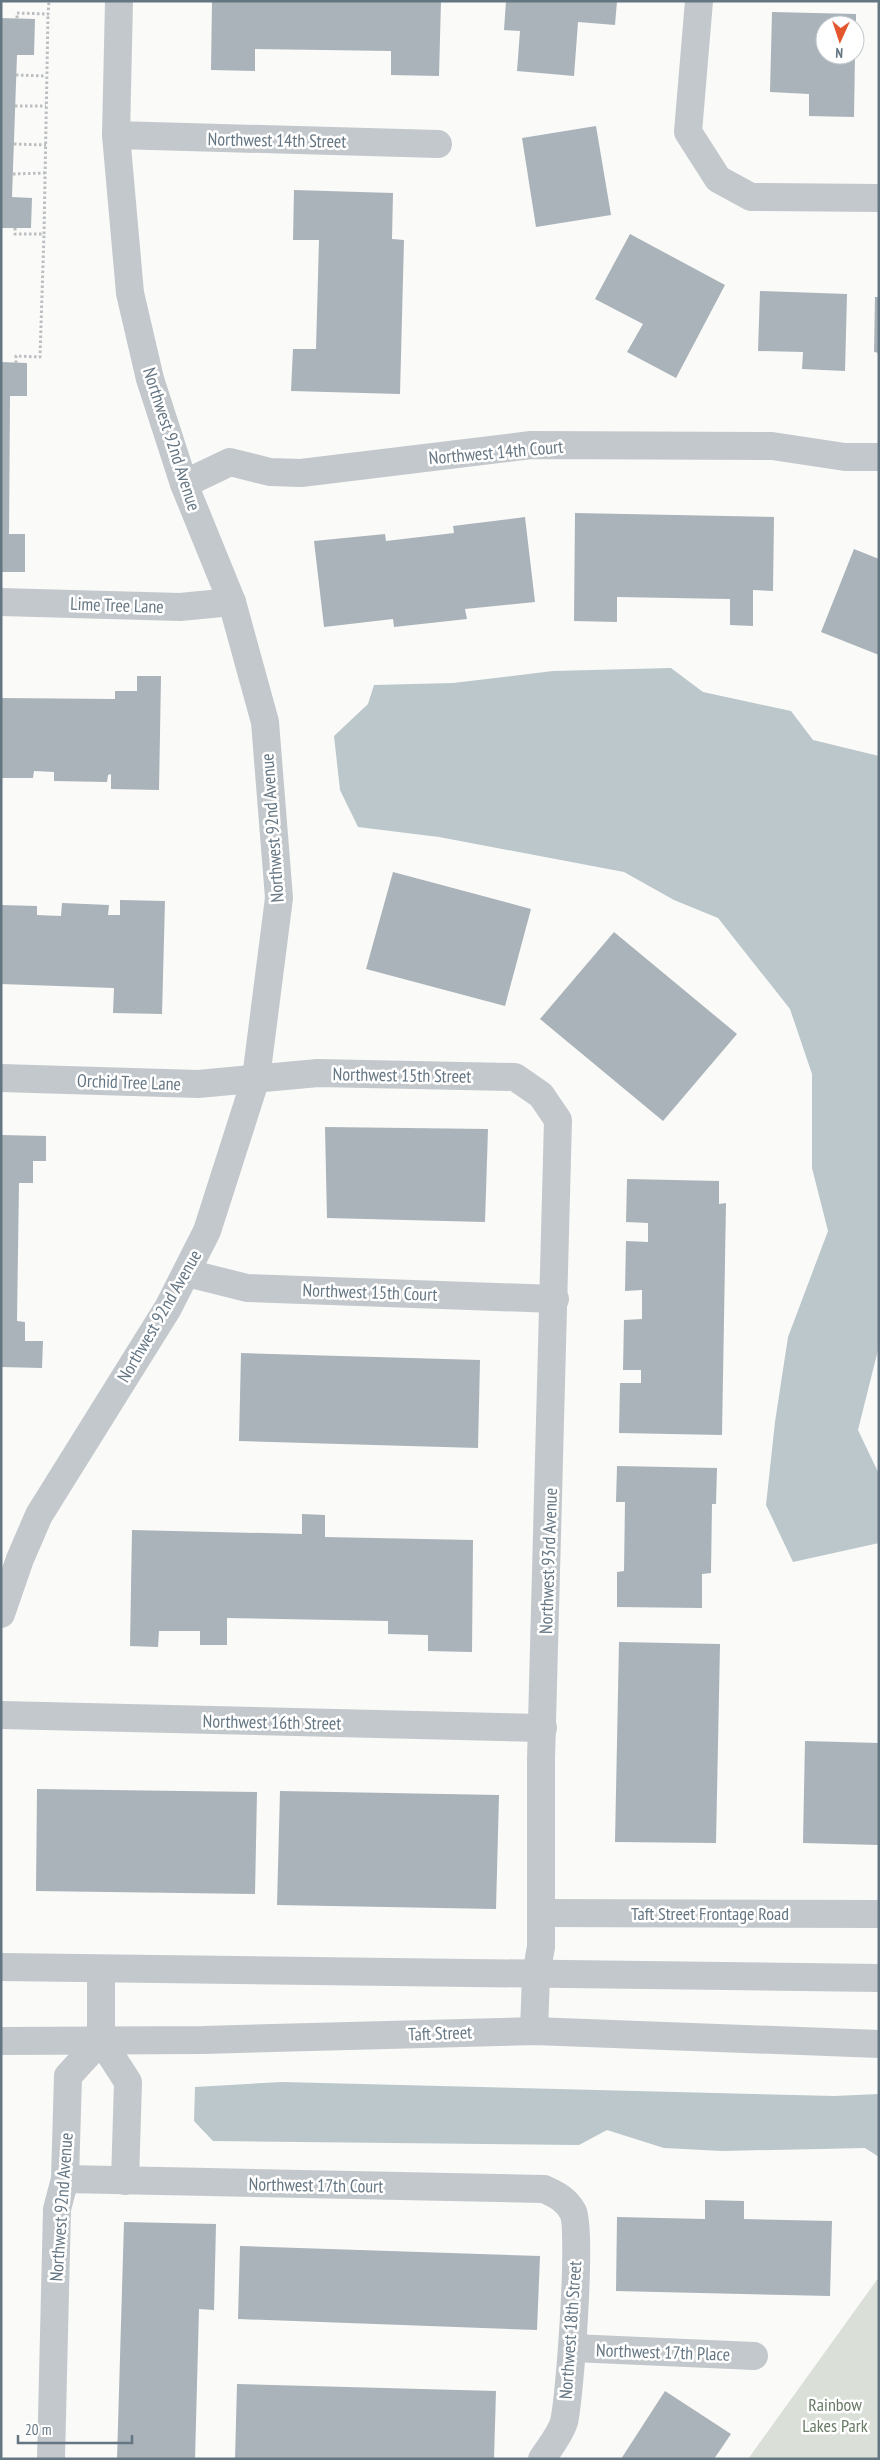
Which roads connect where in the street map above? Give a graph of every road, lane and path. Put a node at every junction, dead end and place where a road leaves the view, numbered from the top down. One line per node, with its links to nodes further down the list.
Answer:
1 (49, 1): 4 (path)
2 (119, 1): 10 (street, Northwest 92nd Avenue)
3 (699, 1): 16 (street)
4 (48, 14): 5 (path); 7 (path)
5 (17, 18)
6 (16, 75): 7 (path)
7 (46, 76): 9 (path)
8 (15, 106): 9 (path)
9 (46, 106): 13 (path)
10 (116, 135): 12 (street, Northwest 14th Street); 23 (street, Northwest 92nd Avenue)
11 (14, 144): 13 (path)
12 (438, 144)
13 (46, 145): 14 (path)
14 (45, 173): 15 (path); 18 (path)
15 (13, 174)
16 (879, 198)
17 (15, 228): 18 (path)
18 (44, 234): 19 (path)
19 (16, 363)
20 (879, 456): 21 (street, Northwest 14th Court)
21 (845, 458): 22 (street, Northwest 14th Court); 23 (street, Northwest 14th Court)
22 (879, 474)
23 (184, 484): 25 (street, Northwest 92nd Avenue)
24 (1, 602): 25 (street, Lime Tree Lane)
25 (232, 602): 27 (street, Northwest 92nd Avenue)
26 (1, 1078): 27 (street, Orchid Tree Lane)
27 (256, 1078): 28 (street, Northwest 15th Street); 29 (street, Northwest 92nd Avenue)
28 (541, 1095): 30 (street, Northwest 93rd Avenue)
29 (187, 1273): 30 (street, Northwest 15th Court); 31 (street, Northwest 92nd Avenue)
30 (555, 1299): 33 (street, Northwest 93rd Avenue)
31 (1, 1614)
32 (1, 1715): 33 (street, Northwest 16th Street)
33 (542, 1728): 34 (street, Northwest 93rd Avenue)
34 (542, 1913): 35 (street, Taft Street Frontage Road); 38 (street, Northwest 93rd Avenue)
35 (879, 1914)
36 (1, 1967): 37 (street)
37 (101, 1969): 38 (street); 41 (street)
38 (536, 1975): 39 (street); 40 (street, Northwest 93rd Avenue)
39 (879, 1978)
40 (534, 2031): 41 (street, Taft Street); 43 (street, Taft Street)
41 (101, 2040): 42 (street, Taft Street); 44 (street, Northwest 92nd Avenue); 45 (street)
42 (1, 2041)
43 (879, 2044)
44 (65, 2179): 45 (street, Northwest 17th Court); 49 (street, Northwest 92nd Avenue)
45 (125, 2181): 46 (street, Northwest 17th Court)
46 (564, 2199): 47 (street, Northwest 18th Street)
47 (572, 2348): 48 (street, Northwest 17th Place); 50 (street, Northwest 18th Street)
48 (754, 2356)
49 (51, 2459)
50 (542, 2459)

